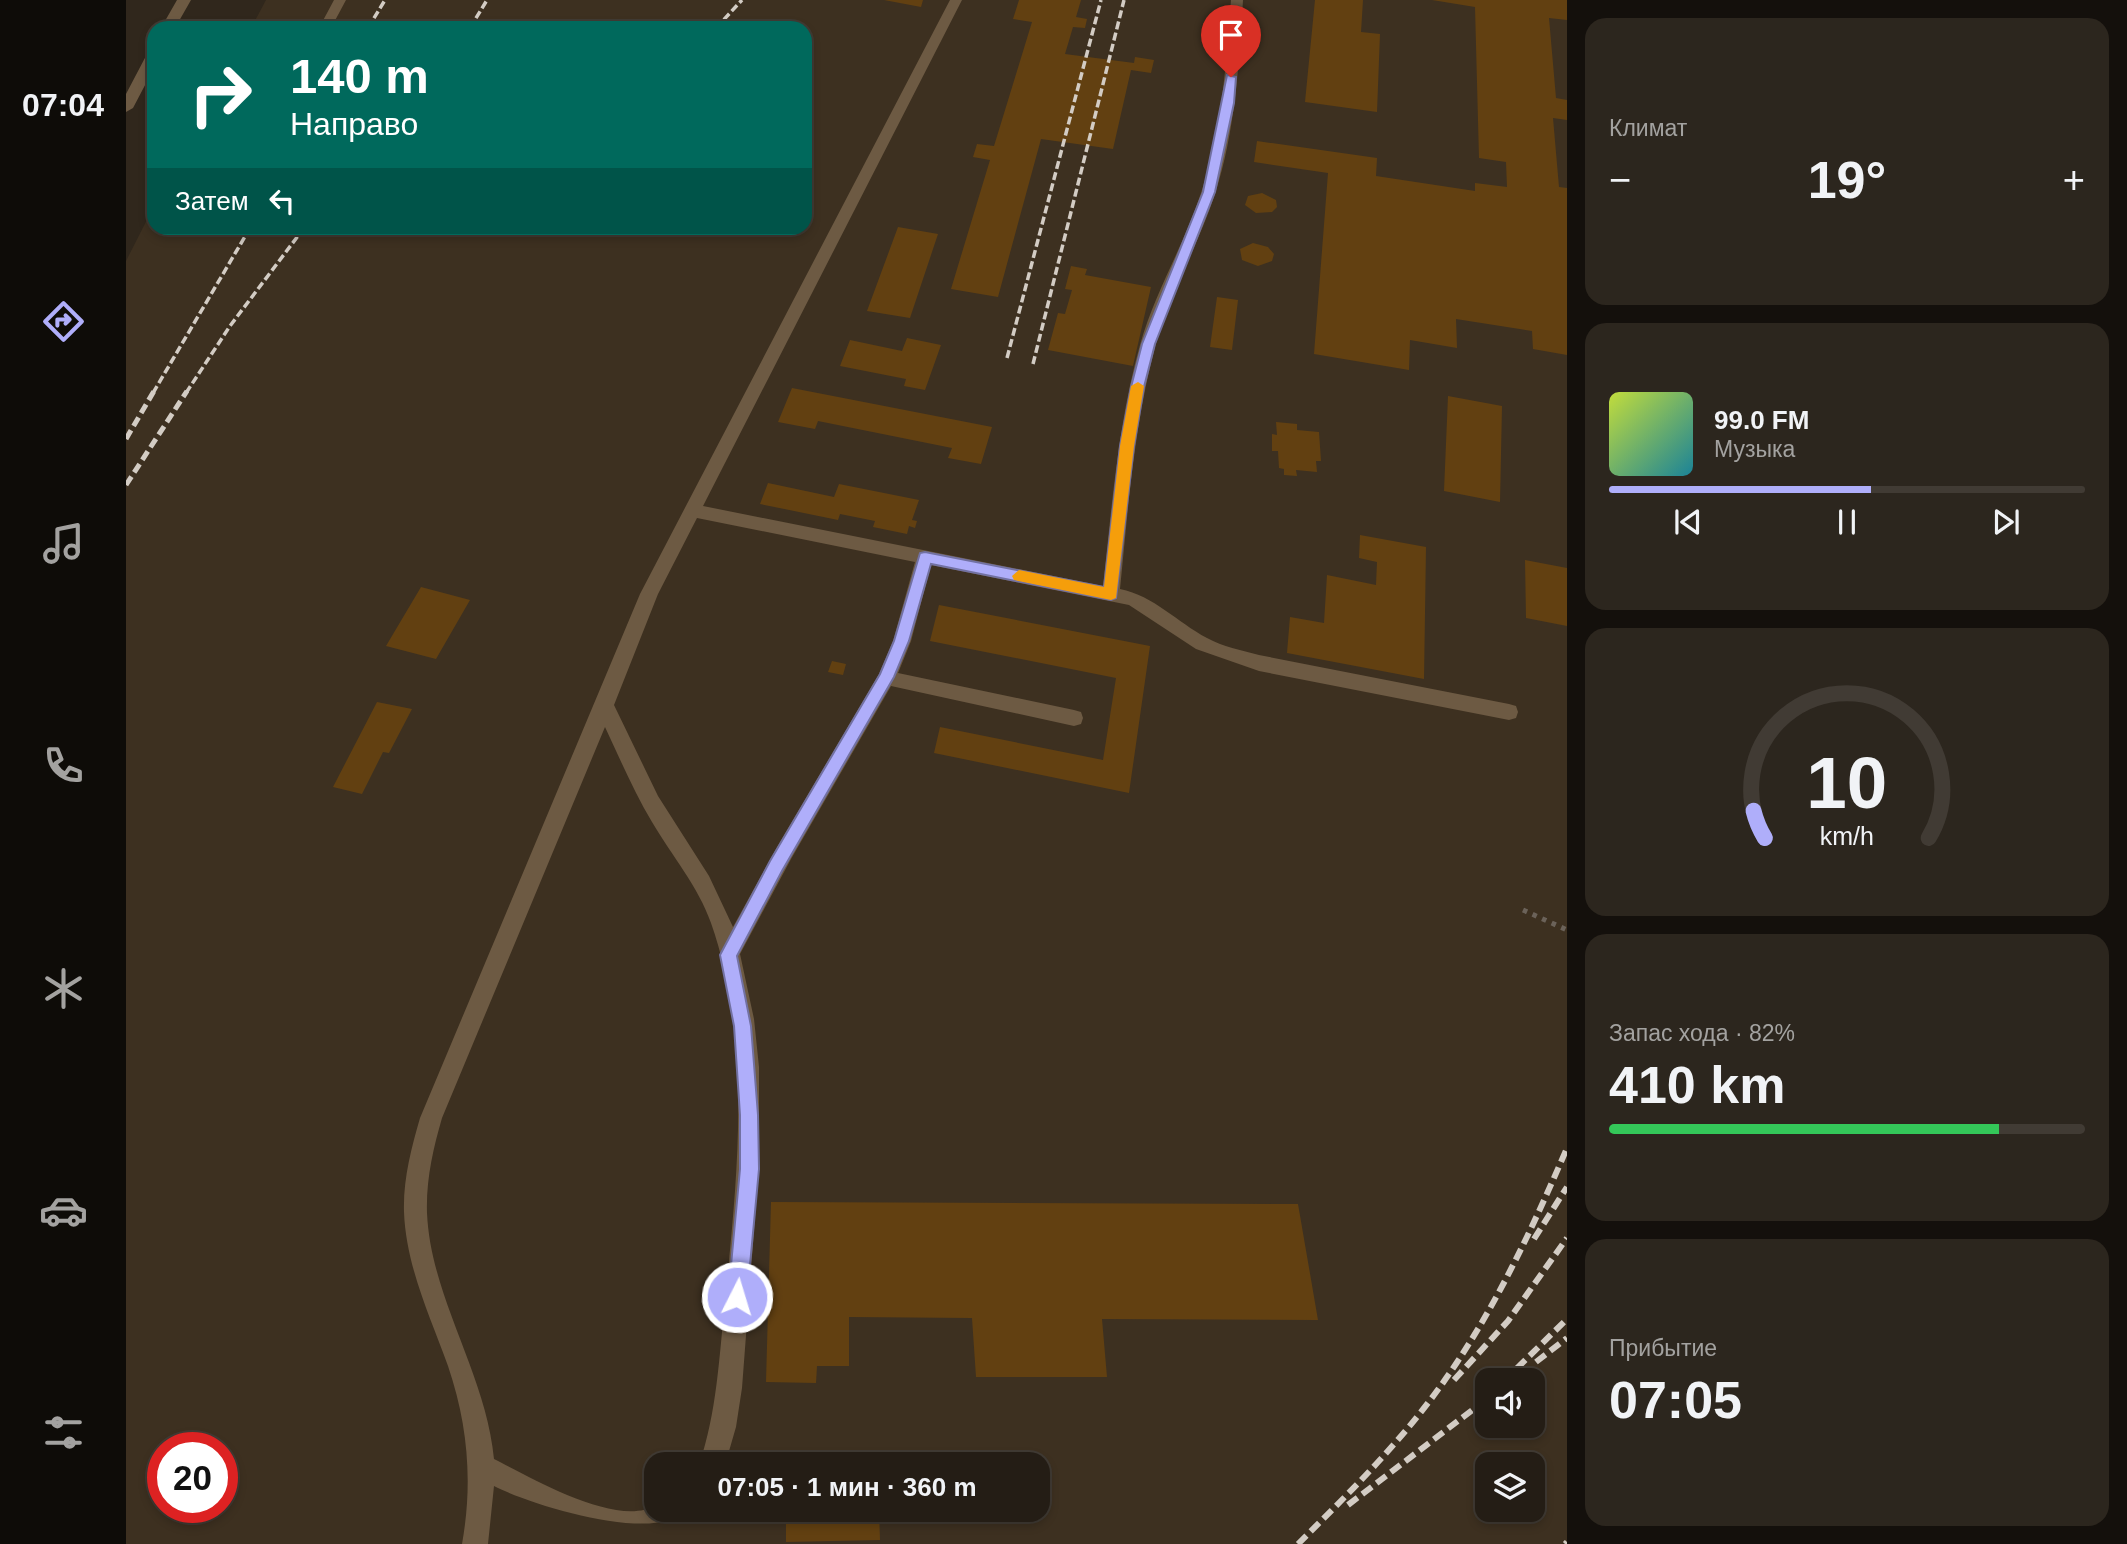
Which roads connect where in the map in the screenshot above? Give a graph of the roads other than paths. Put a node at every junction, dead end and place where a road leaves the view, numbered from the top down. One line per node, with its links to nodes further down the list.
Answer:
1 (184, 0): 5 (street)
2 (340, 0): 6 (lane)
3 (956, 0): 9 (lane)
4 (1237, 0): 11 (lane)
5 (172, 21)
6 (329, 21)
7 (147, 68): 8 (street)
8 (126, 108)
9 (694, 511): 10 (lane); 13 (lane)
10 (925, 557): 11 (lane); 12 (lane)
11 (1111, 594): 14 (lane)
12 (887, 677): 15 (lane); 16 (lane)
13 (605, 705): 16 (lane); 18 (lane)
14 (1509, 712)
15 (1074, 718)
16 (729, 955): 17 (lane)
17 (717, 1452)
18 (482, 1467): 19 (lane); 20 (lane)
19 (645, 1522)
20 (475, 1544)

